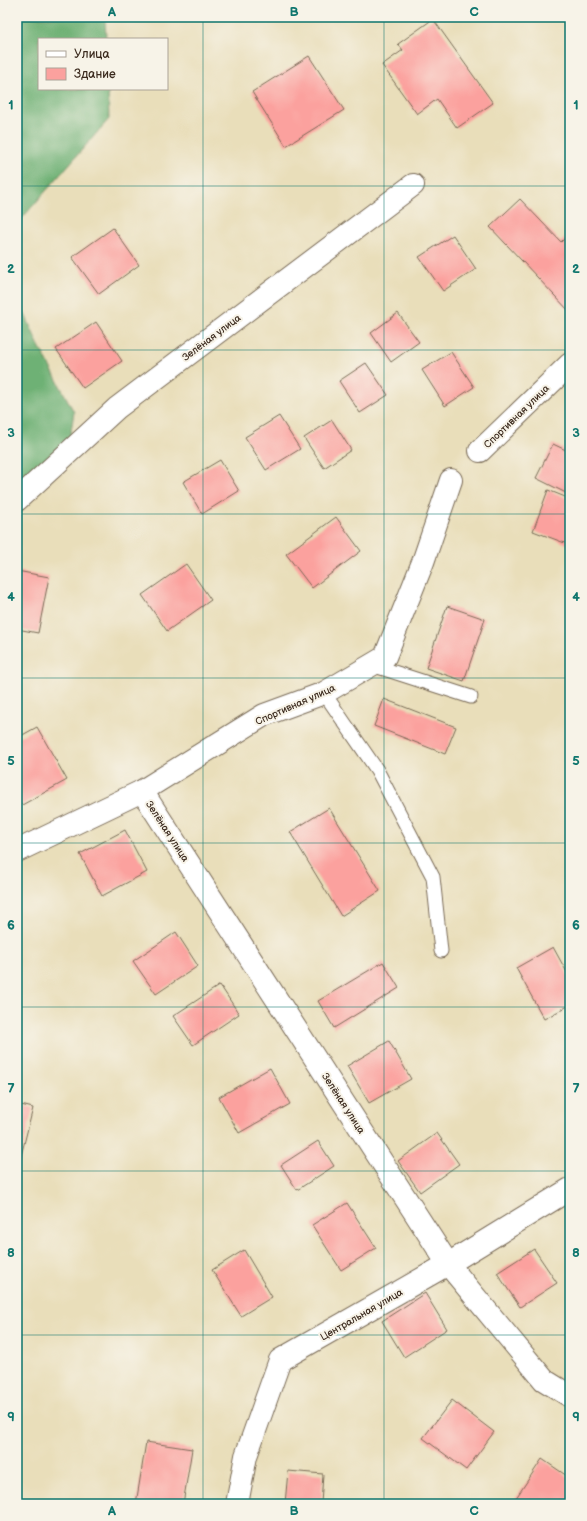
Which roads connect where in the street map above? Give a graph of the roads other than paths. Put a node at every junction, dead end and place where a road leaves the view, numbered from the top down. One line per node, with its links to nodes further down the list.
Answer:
1 (413, 185): 5 (street, Зелёная улица)
2 (570, 364): 3 (street, Спортивная улица)
3 (480, 451)
4 (451, 480): 6 (street, Спортивная улица)
5 (17, 500)
6 (372, 665): 7 (street, Спортивная улица); 8 (lane)
7 (324, 693): 9 (street, Спортивная улица); 11 (lane)
8 (471, 697)
9 (142, 791): 10 (street, Спортивная улица); 13 (street, Зелёная улица)
10 (17, 851)
11 (441, 951)
12 (570, 1189): 13 (street, Центральная улица)
13 (448, 1264): 14 (street, Зелёная улица); 15 (street, Центральная улица)
14 (570, 1396)
15 (237, 1504)

